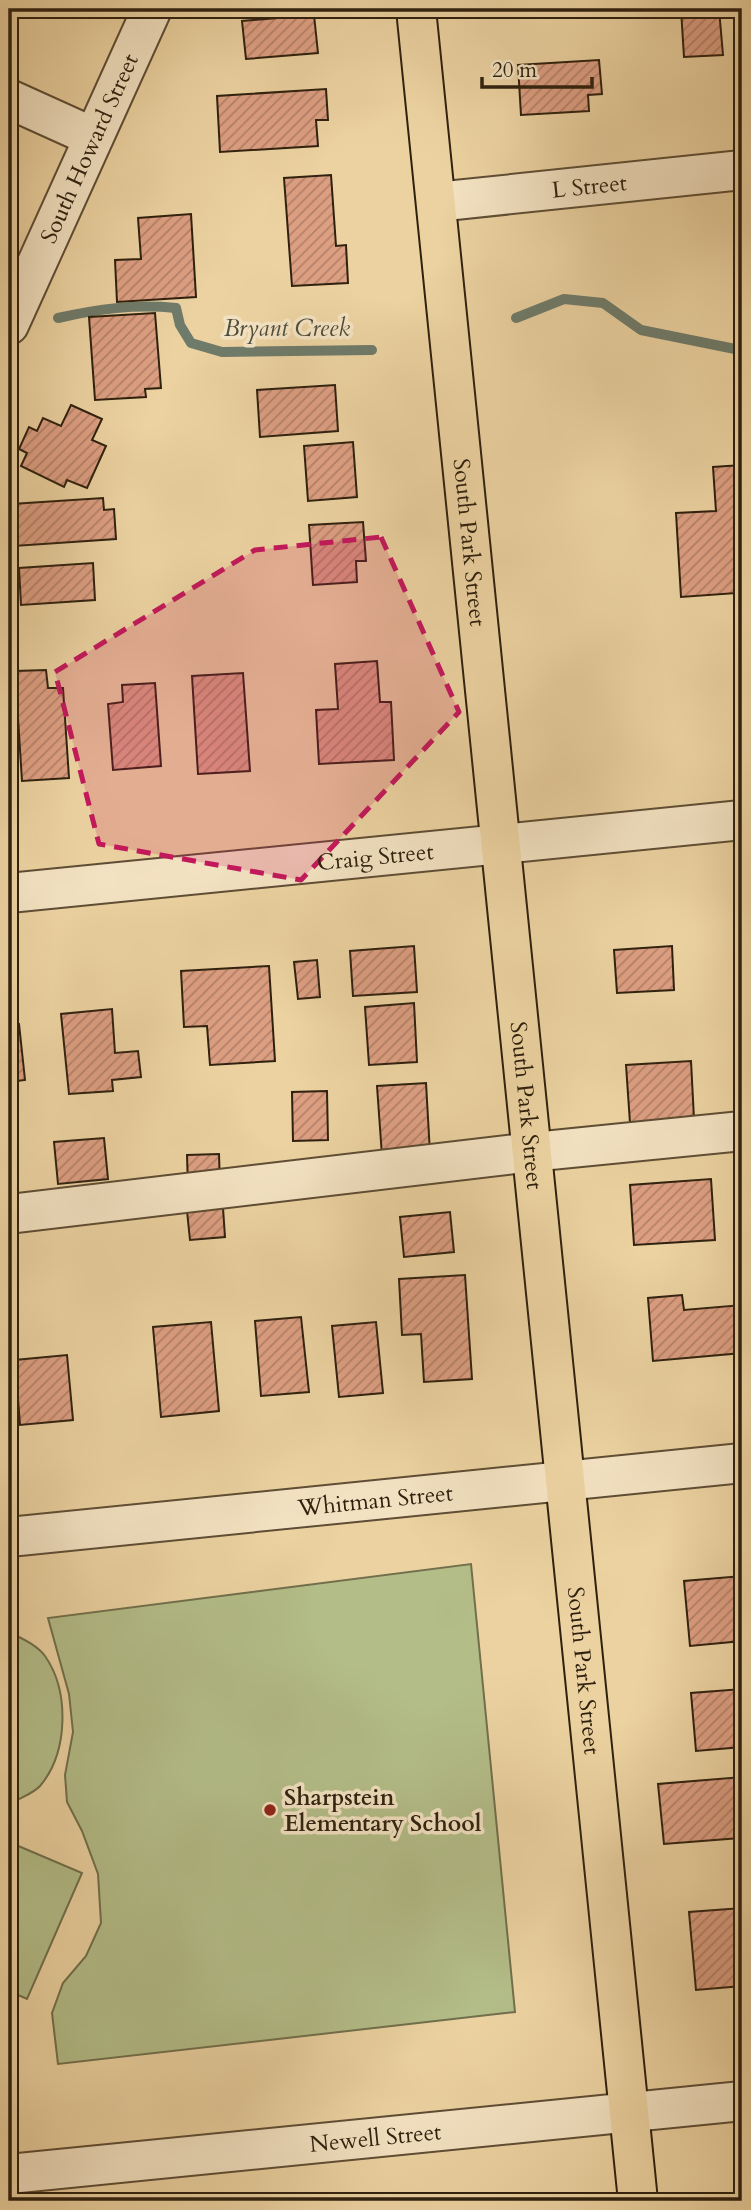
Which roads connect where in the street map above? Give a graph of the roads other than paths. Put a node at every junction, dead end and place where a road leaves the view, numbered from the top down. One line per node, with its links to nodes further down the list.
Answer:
1 (152, 9): 4 (street, South Howard Street)
2 (416, 9): 6 (main road, South Park Street)
3 (9, 99): 4 (street)
4 (93, 137): 7 (street, South Howard Street)
5 (742, 170): 6 (street, L Street)
6 (436, 202): 9 (main road, South Park Street)
7 (9, 325)
8 (742, 820): 9 (street, Craig Street)
9 (501, 844): 10 (street, Craig Street); 12 (main road, South Park Street)
10 (9, 893)
11 (742, 1131): 12 (street)
12 (532, 1152): 13 (street); 15 (main road, South Park Street)
13 (9, 1214)
14 (742, 1463): 15 (street, Whitman Street)
15 (565, 1481): 16 (street, Whitman Street); 18 (main road, South Park Street)
16 (9, 1537)
17 (742, 2101): 18 (street, Newell Street)
18 (629, 2112): 19 (street, Newell Street); 20 (main road, South Park Street)
19 (9, 2174)
20 (638, 2201)

